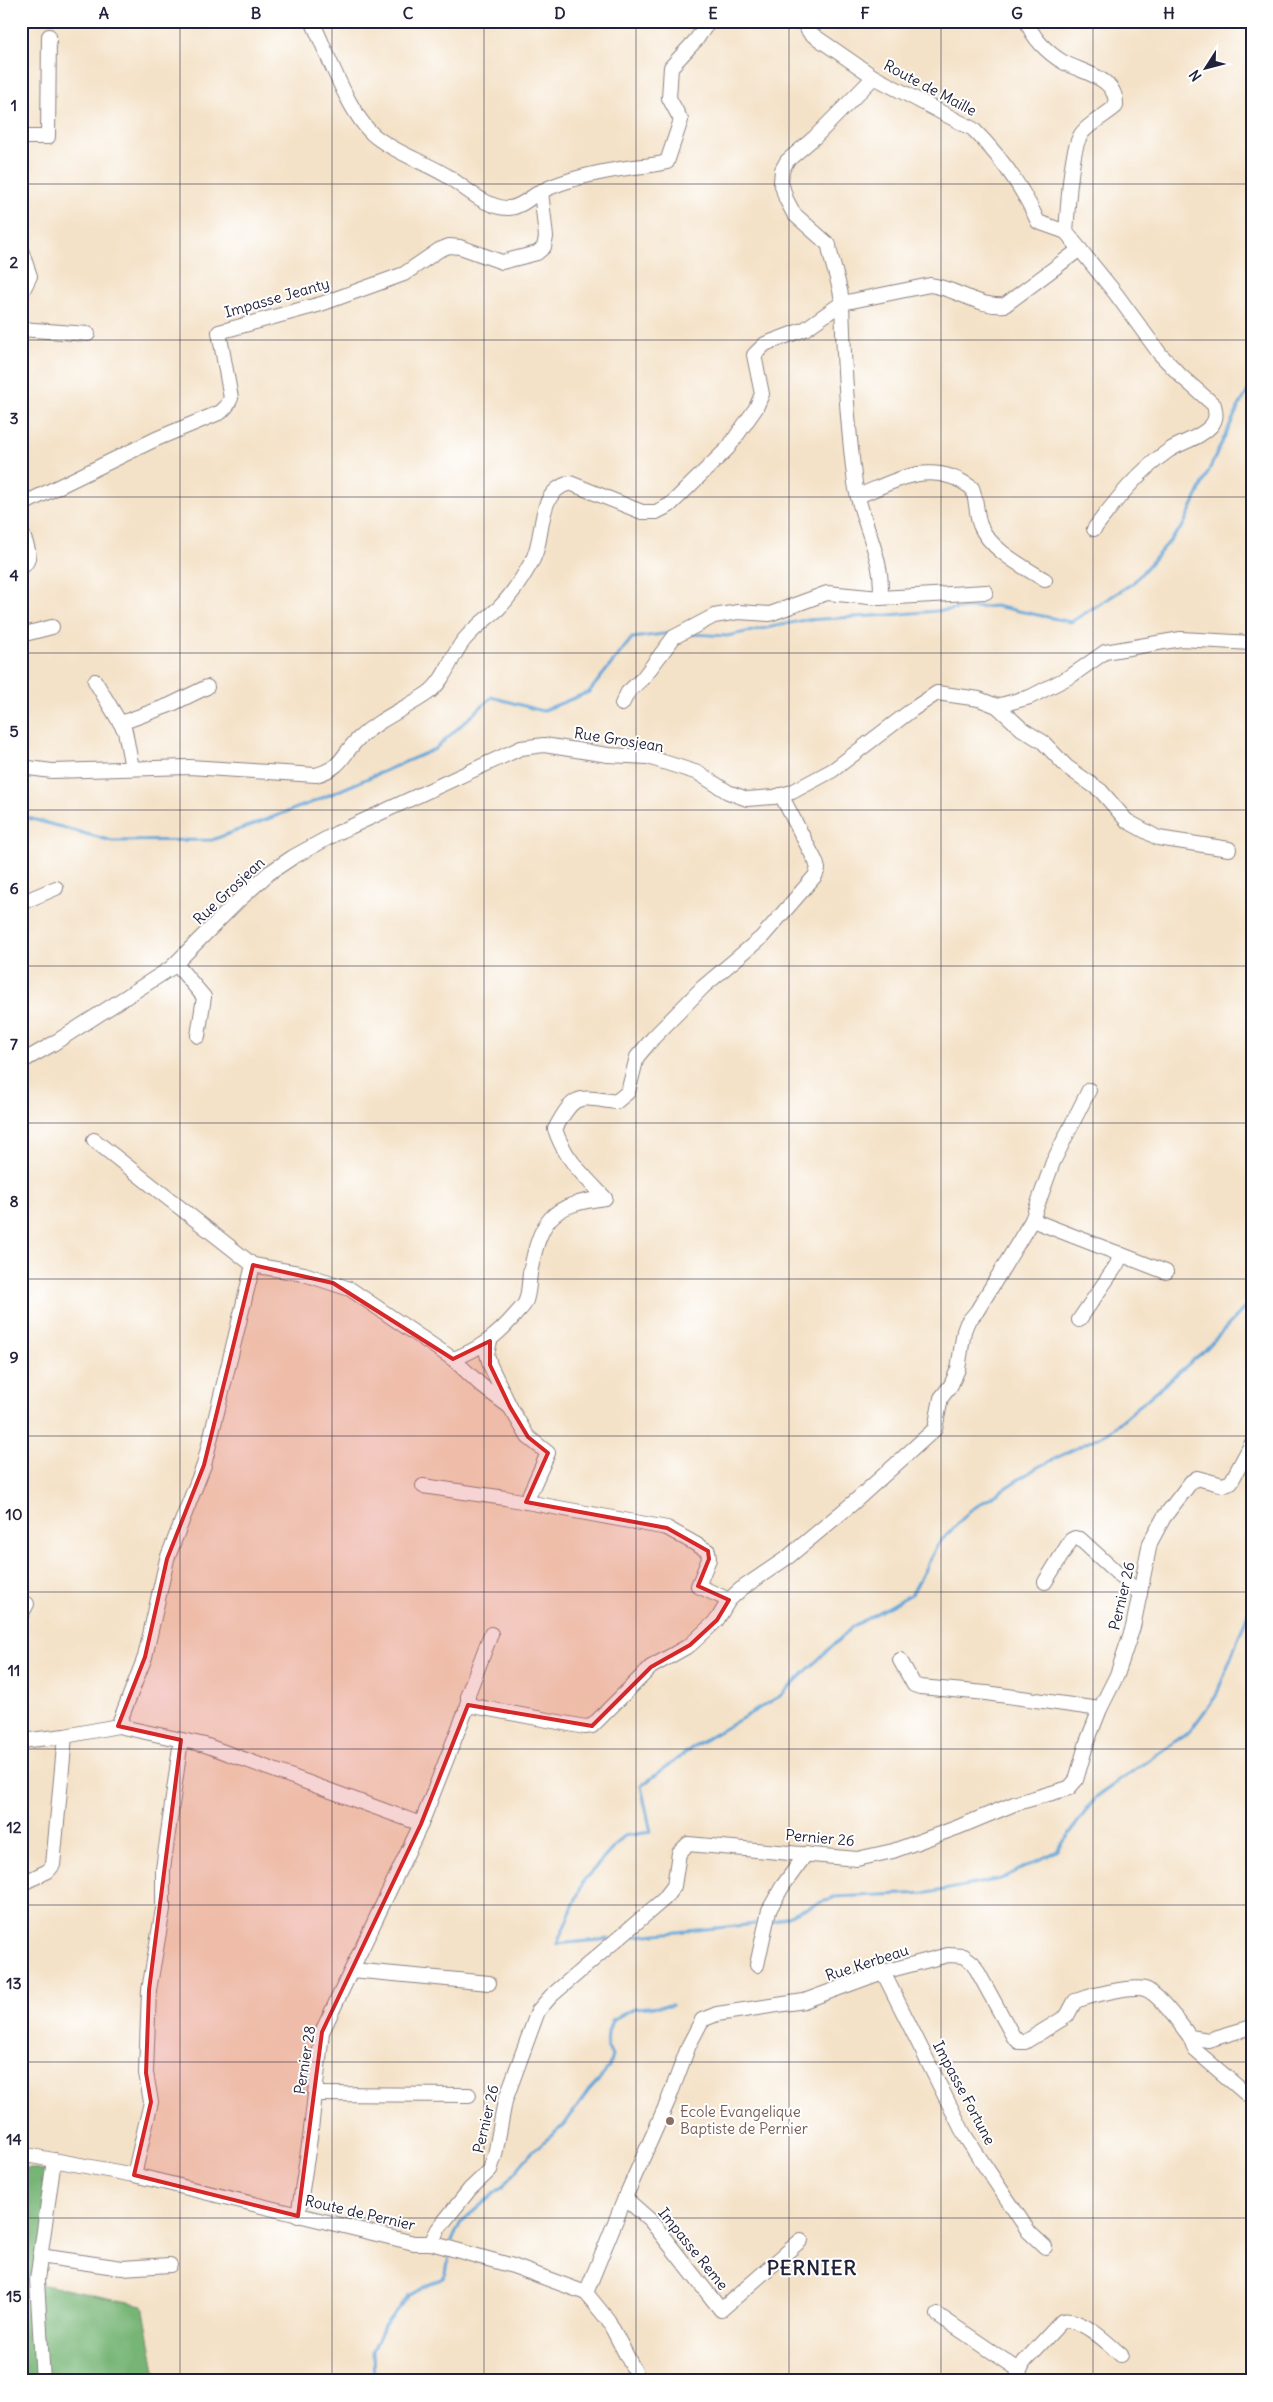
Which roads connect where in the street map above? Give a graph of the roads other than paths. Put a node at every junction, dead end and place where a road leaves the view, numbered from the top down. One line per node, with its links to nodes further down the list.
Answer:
1 (312, 21): 8 (street)
2 (709, 21): 8 (street)
3 (802, 21): 6 (street, Route de Maille)
4 (1027, 21): 9 (street)
5 (49, 36): 7 (street)
6 (874, 77): 9 (street, Route de Maille); 13 (street)
7 (21, 136)
8 (541, 191): 17 (street, Impasse Jeanty)
9 (1066, 232): 10 (street)
10 (1080, 248): 13 (street); 18 (street)
11 (21, 250): 12 (street)
12 (21, 294)
13 (842, 303): 16 (street); 33 (street)
14 (21, 329): 15 (street)
15 (88, 334)
16 (858, 496): 21 (street); 23 (street)
17 (21, 505)
18 (1094, 529)
19 (21, 531): 20 (street)
20 (21, 568)
21 (1045, 580)
22 (986, 592): 23 (street)
23 (880, 598): 29 (street)
24 (52, 627): 25 (street)
25 (21, 635)
26 (1252, 644): 30 (street)
27 (96, 681): 31 (street)
28 (207, 687): 31 (street)
29 (622, 704)
30 (997, 706): 34 (street, Rue Grosjean); 35 (street)
31 (121, 723): 33 (street)
32 (21, 767): 33 (street)
33 (132, 768)
34 (781, 795): 38 (street, Rue Grosjean); 48 (street)
35 (1229, 849)
36 (56, 888): 37 (street)
37 (21, 903)
38 (176, 964): 39 (street); 40 (street, Rue Grosjean)
39 (198, 1036)
40 (21, 1062)
41 (1089, 1090): 43 (street)
42 (94, 1140): 45 (street)
43 (1032, 1220): 44 (street); 56 (street)
44 (1117, 1253): 46 (street); 47 (street)
45 (253, 1264): 49 (street); 61 (street)
46 (1166, 1272)
47 (1079, 1320)
48 (490, 1341): 49 (street); 50 (street)
49 (453, 1359): 50 (street)
50 (510, 1407): 53 (street)
51 (1252, 1443): 55 (street, Pernier 26)
52 (423, 1486): 53 (street)
53 (526, 1502): 56 (street)
54 (1045, 1582): 55 (street)
55 (1140, 1594): 60 (street, Pernier 26)
56 (729, 1600): 59 (street)
57 (491, 1634): 59 (street, Pernier 28)
58 (900, 1660): 60 (street)
59 (468, 1705): 65 (street, Pernier 28)
60 (1100, 1709): 66 (street, Pernier 26)
61 (118, 1726): 62 (street); 63 (street)
62 (65, 1736): 64 (street); 67 (street)
63 (181, 1740): 65 (street); 79 (street)
64 (21, 1741)
65 (421, 1824): 69 (street, Pernier 28)
66 (806, 1854): 68 (street); 83 (street, Pernier 26)
67 (21, 1884)
68 (757, 1965)
69 (352, 1970): 71 (street); 74 (street, Pernier 28)
70 (883, 1972): 73 (street, Rue Kerbeau); 80 (street, Rue Kerbeau); 84 (street, Impasse Fortune)
71 (489, 1983)
72 (1252, 2027): 73 (street)
73 (1190, 2037): 76 (street)
74 (315, 2094): 75 (street); 81 (street, Pernier 28)
75 (469, 2095)
76 (1252, 2099)
77 (21, 2154): 78 (street, Route de Pernier)
78 (54, 2160): 79 (street, Route de Pernier); 85 (street)
79 (134, 2175): 81 (street, Route de Pernier)
80 (625, 2198): 82 (street, Impasse Reme); 87 (street, Rue Kerbeau)
81 (298, 2216): 83 (street, Route de Pernier)
82 (801, 2240)
83 (432, 2243): 87 (street, Route de Pernier)
84 (1045, 2247)
85 (40, 2256): 86 (street); 91 (street)
86 (170, 2265)
87 (586, 2293): 92 (street)
88 (938, 2315): 90 (street)
89 (1121, 2355): 90 (street)
90 (1017, 2375)
91 (43, 2381)
92 (640, 2381)

